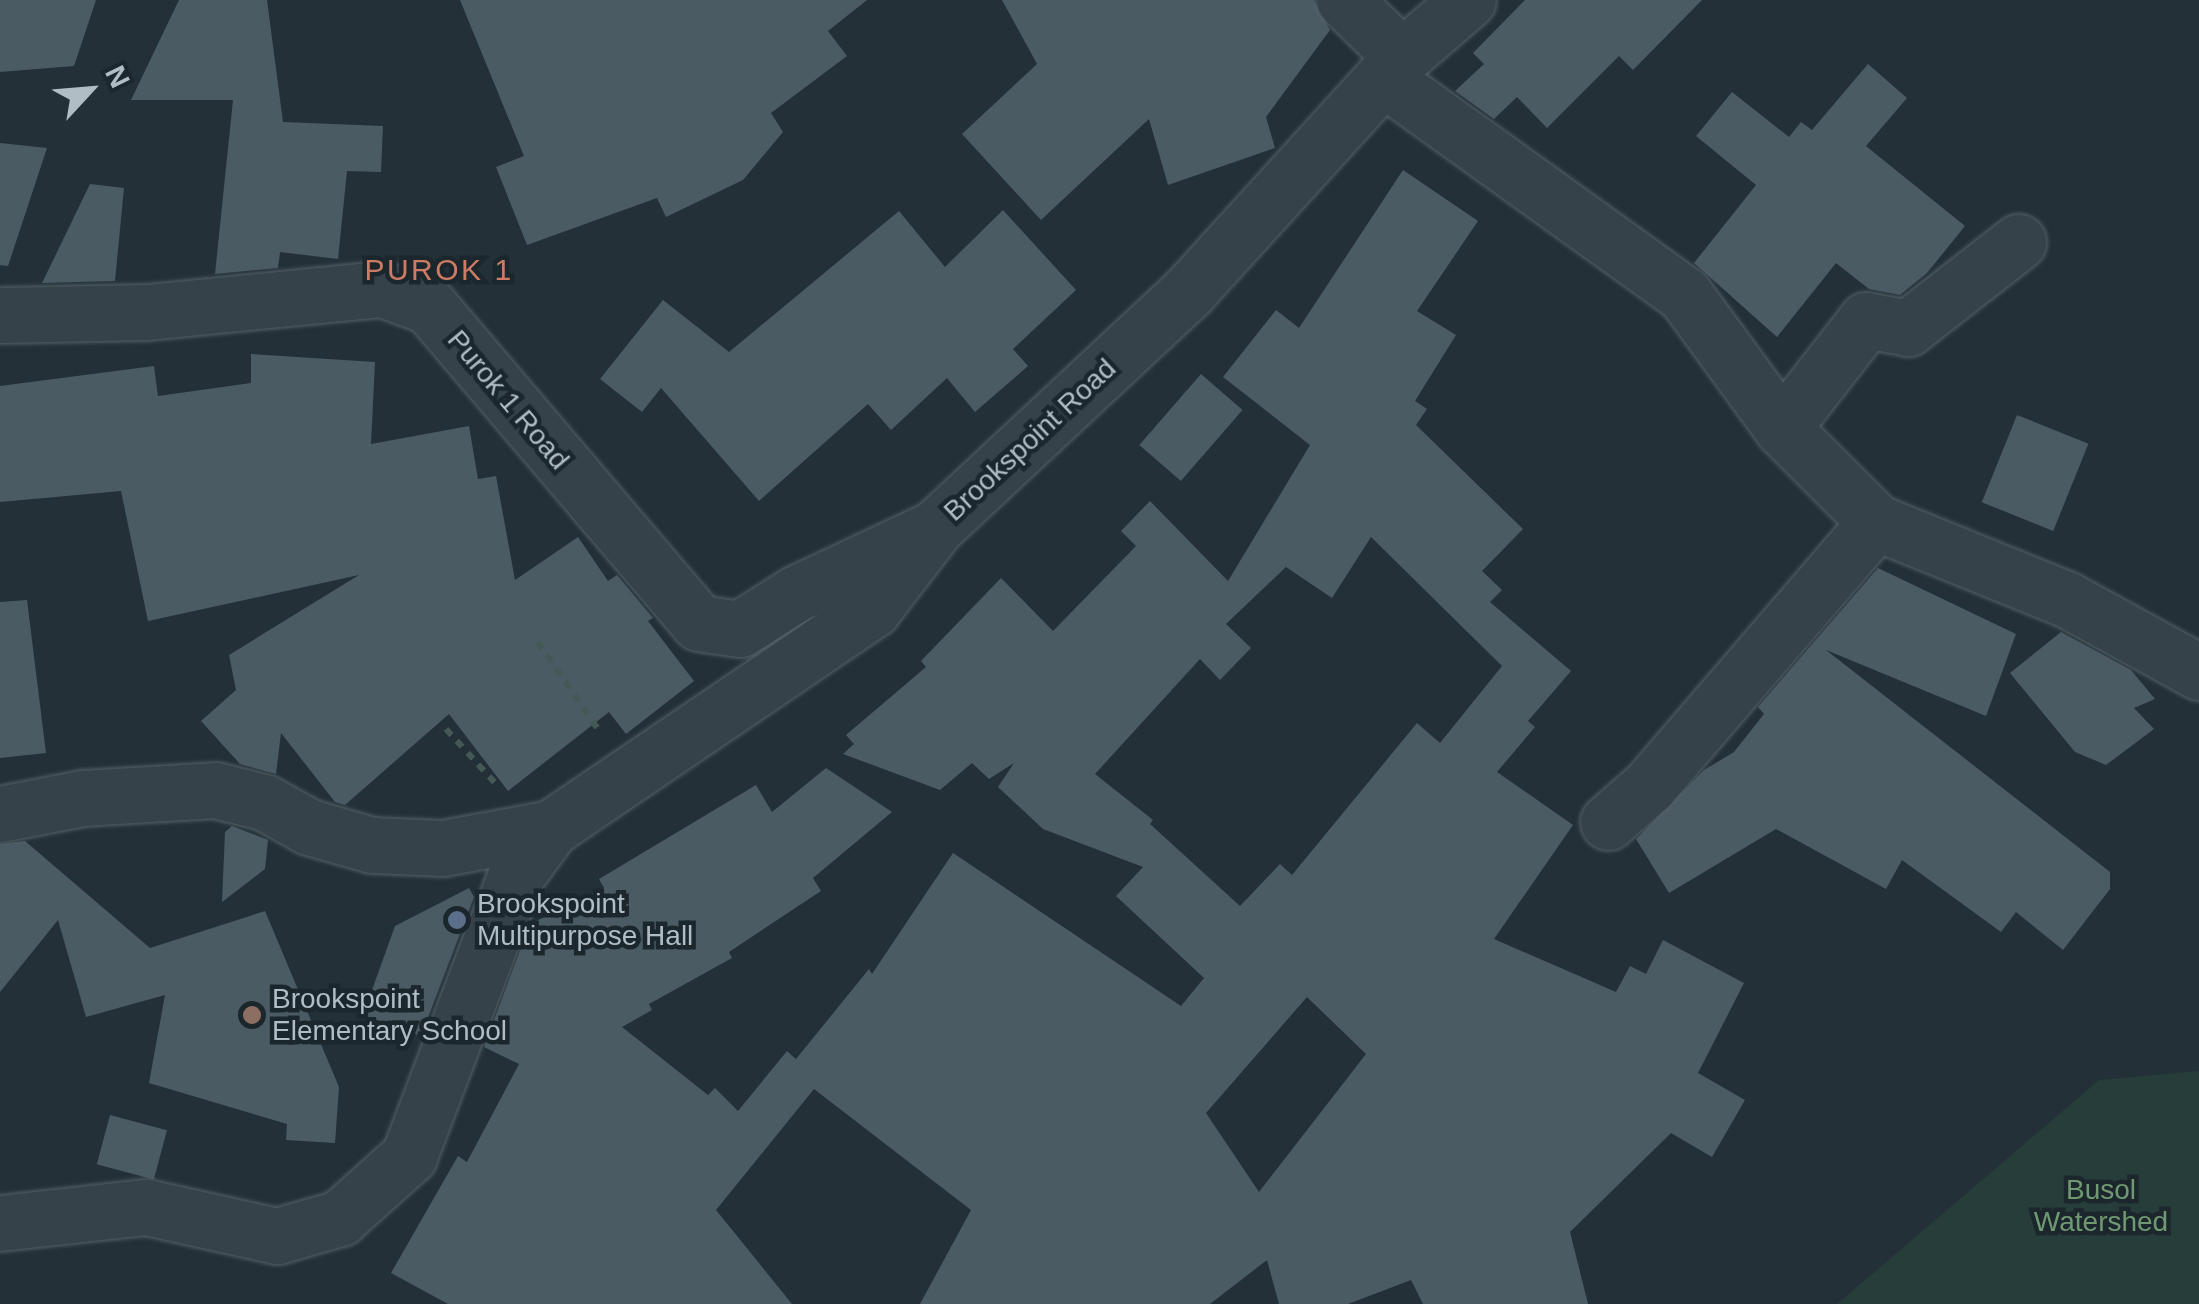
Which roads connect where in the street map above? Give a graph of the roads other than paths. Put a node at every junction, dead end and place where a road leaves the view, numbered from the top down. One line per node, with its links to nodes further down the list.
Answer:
1 (1344, 0): 3 (street)
2 (1468, 0): 3 (street, Brookspoint Road)
3 (1393, 67): 6 (street); 8 (street, Brookspoint Road)
4 (2018, 242): 6 (street)
5 (0, 315): 8 (street, Purok 1 Road)
6 (1782, 428): 7 (street)
7 (1876, 522): 9 (street); 11 (street)
8 (936, 528): 12 (street, Brookspoint Road)
9 (2199, 672)
10 (0, 814): 12 (street)
11 (1608, 822)
12 (551, 828): 13 (street)
13 (0, 1223)

